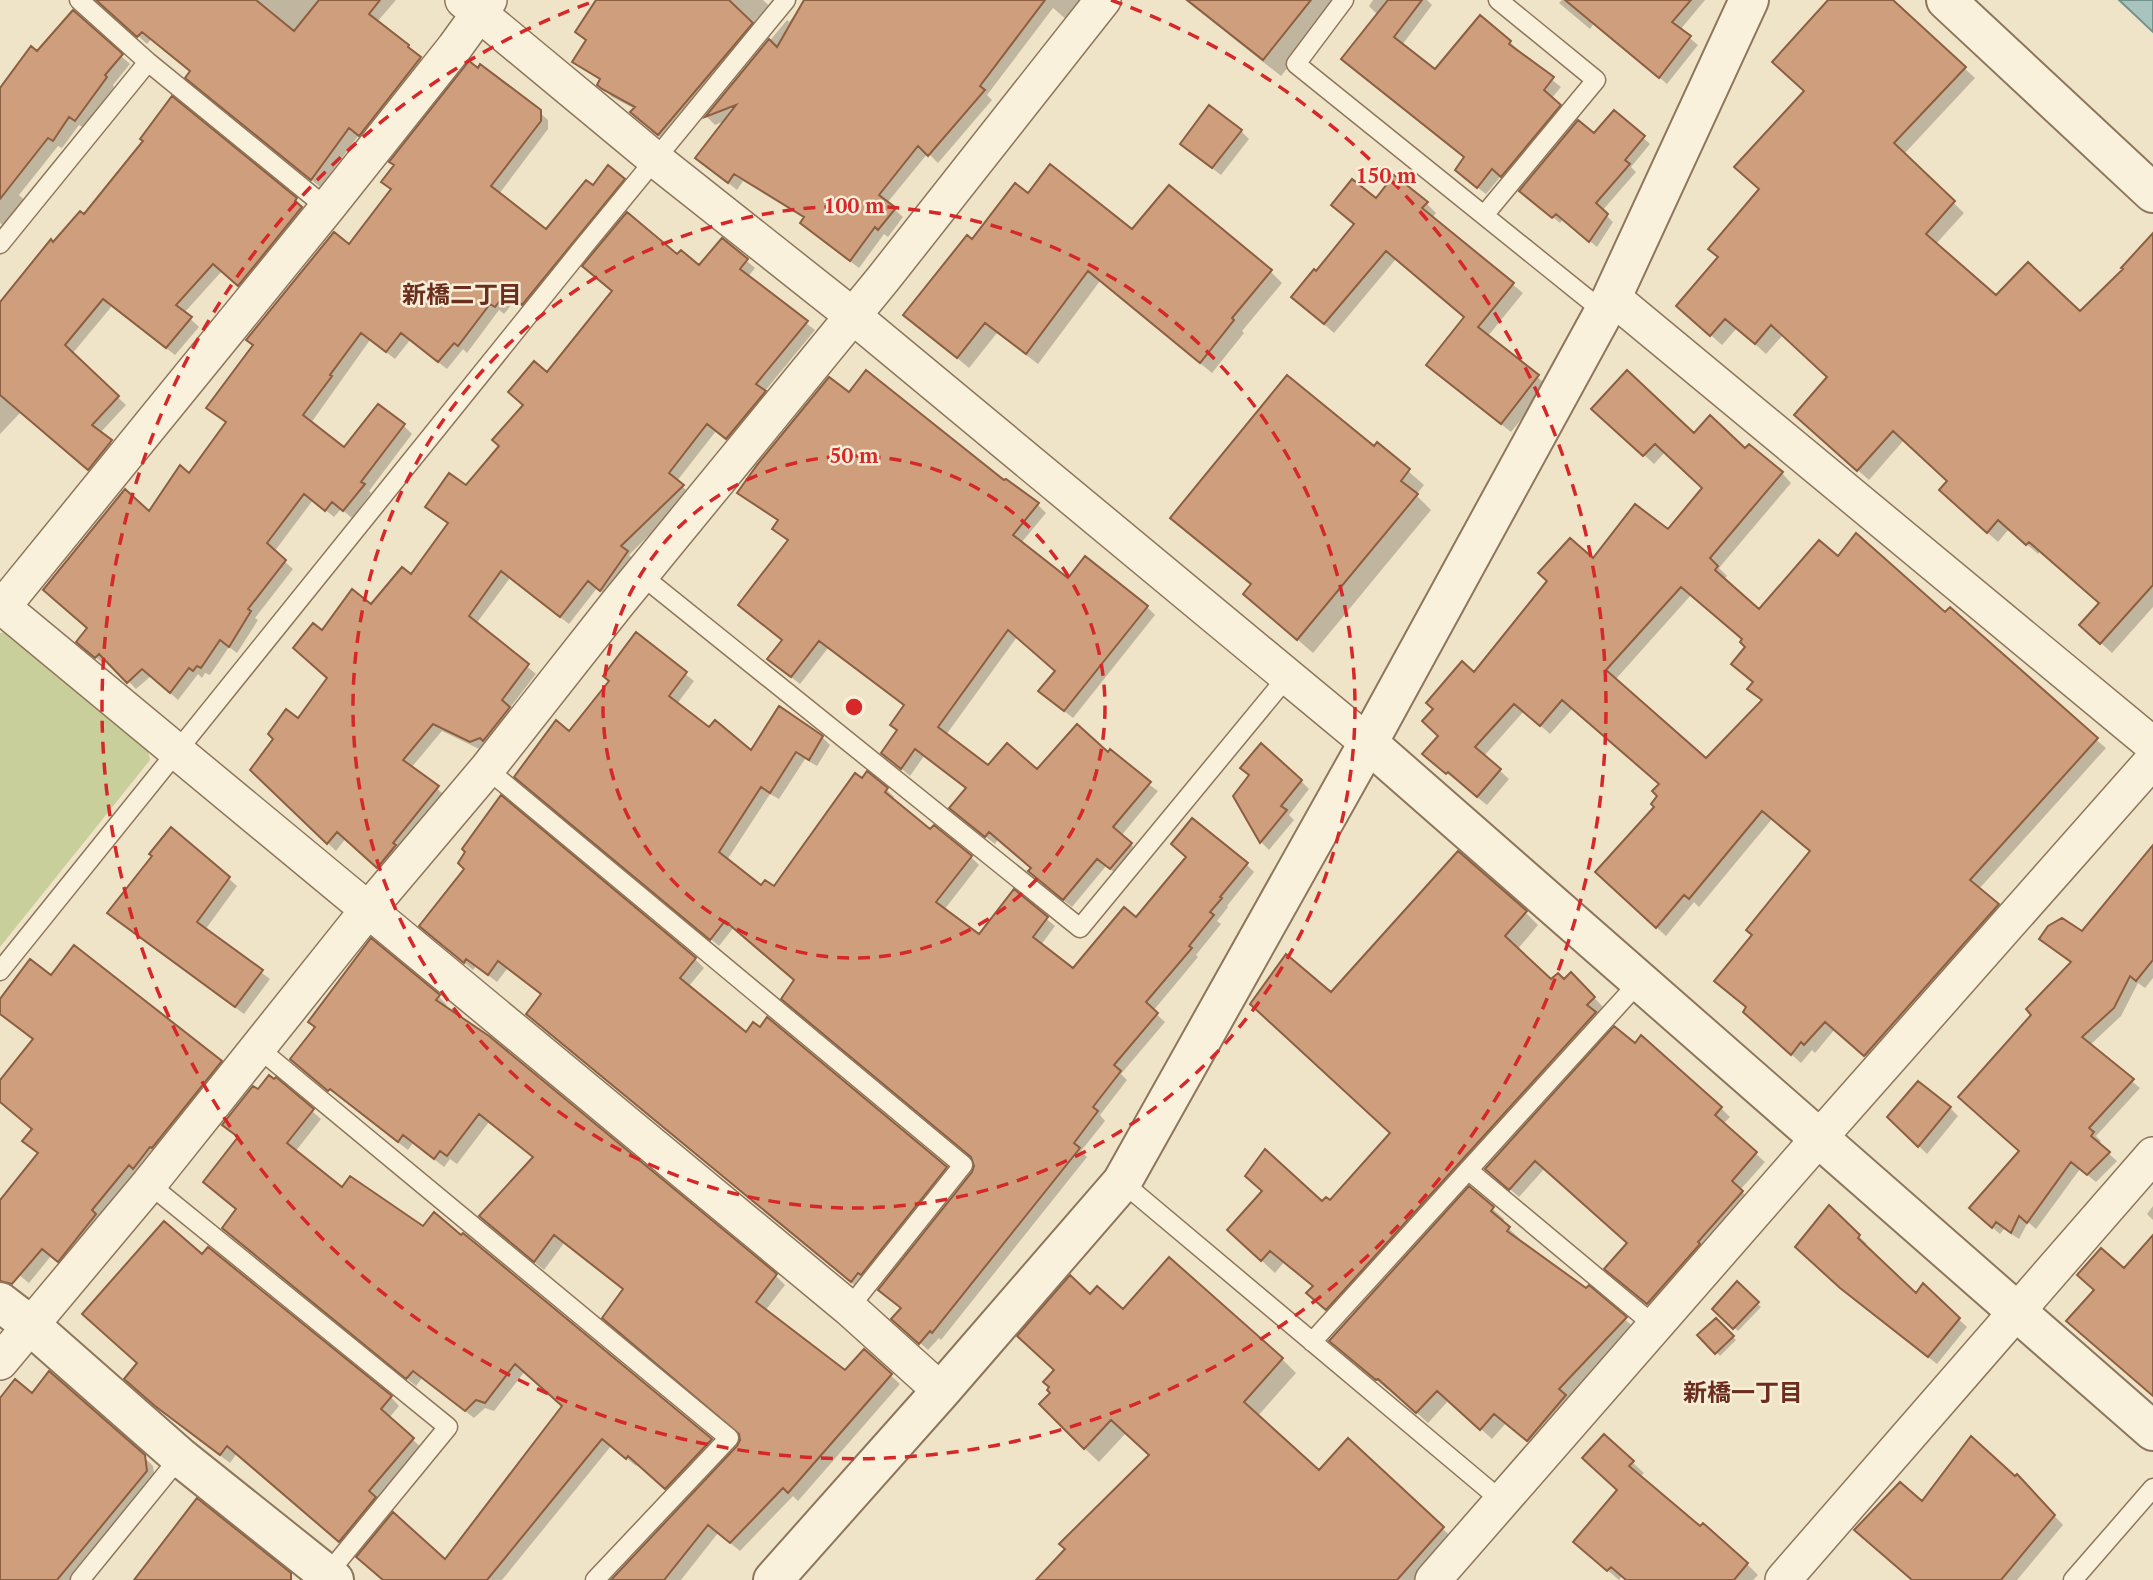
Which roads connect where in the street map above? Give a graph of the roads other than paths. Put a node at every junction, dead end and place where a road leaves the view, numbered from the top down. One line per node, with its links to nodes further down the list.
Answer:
1 (79, 0): 9 (lane)
2 (786, 0): 10 (lane)
3 (1103, 0): 16 (street)
4 (1344, 0): 13 (lane)
5 (1498, 0): 13 (lane)
6 (1749, 0): 15 (street)
7 (1946, 0): 11 (street)
8 (477, 4): 10 (street); 12 (street)
9 (148, 62): 12 (lane); 14 (lane)
10 (656, 160): 16 (street); 22 (lane)
11 (2153, 193)
12 (327, 208): 18 (street)
13 (1485, 214): 15 (lane)
14 (0, 244)
15 (1608, 305): 20 (street); 21 (street)
16 (853, 316): 17 (street); 19 (street)
17 (641, 575): 19 (lane); 24 (street)
18 (1, 607): 22 (street)
19 (1287, 677): 20 (street)
20 (1368, 743): 27 (street); 32 (street)
21 (2153, 745)
22 (179, 751): 25 (street); 26 (lane)
23 (2153, 760): 29 (street)
24 (487, 769): 25 (street); 35 (lane)
25 (367, 911): 28 (street); 35 (street)
26 (0, 971)
27 (1640, 981): 29 (street); 31 (lane)
28 (257, 1046): 33 (street); 48 (lane)
29 (1819, 1138): 36 (street); 38 (street)
30 (2153, 1155): 36 (street)
31 (1468, 1170): 38 (lane); 39 (lane)
32 (1122, 1182): 39 (lane); 41 (street)
33 (149, 1184): 37 (street); 46 (lane)
34 (0, 1302): 37 (street)
35 (849, 1308): 41 (street)
36 (2017, 1312): 42 (street); 51 (street)
37 (30, 1325): 40 (street); 43 (street)
38 (1655, 1326): 45 (street)
39 (1312, 1342): 45 (lane)
40 (0, 1362)
41 (941, 1391): 49 (street)
42 (2153, 1431)
43 (180, 1457): 46 (street); 47 (lane)
44 (2153, 1488): 52 (lane)
45 (1502, 1501): 50 (street)
46 (328, 1578)
47 (80, 1580)
48 (594, 1580)
49 (773, 1580)
50 (1433, 1580)
51 (1783, 1580)
52 (2073, 1580)

